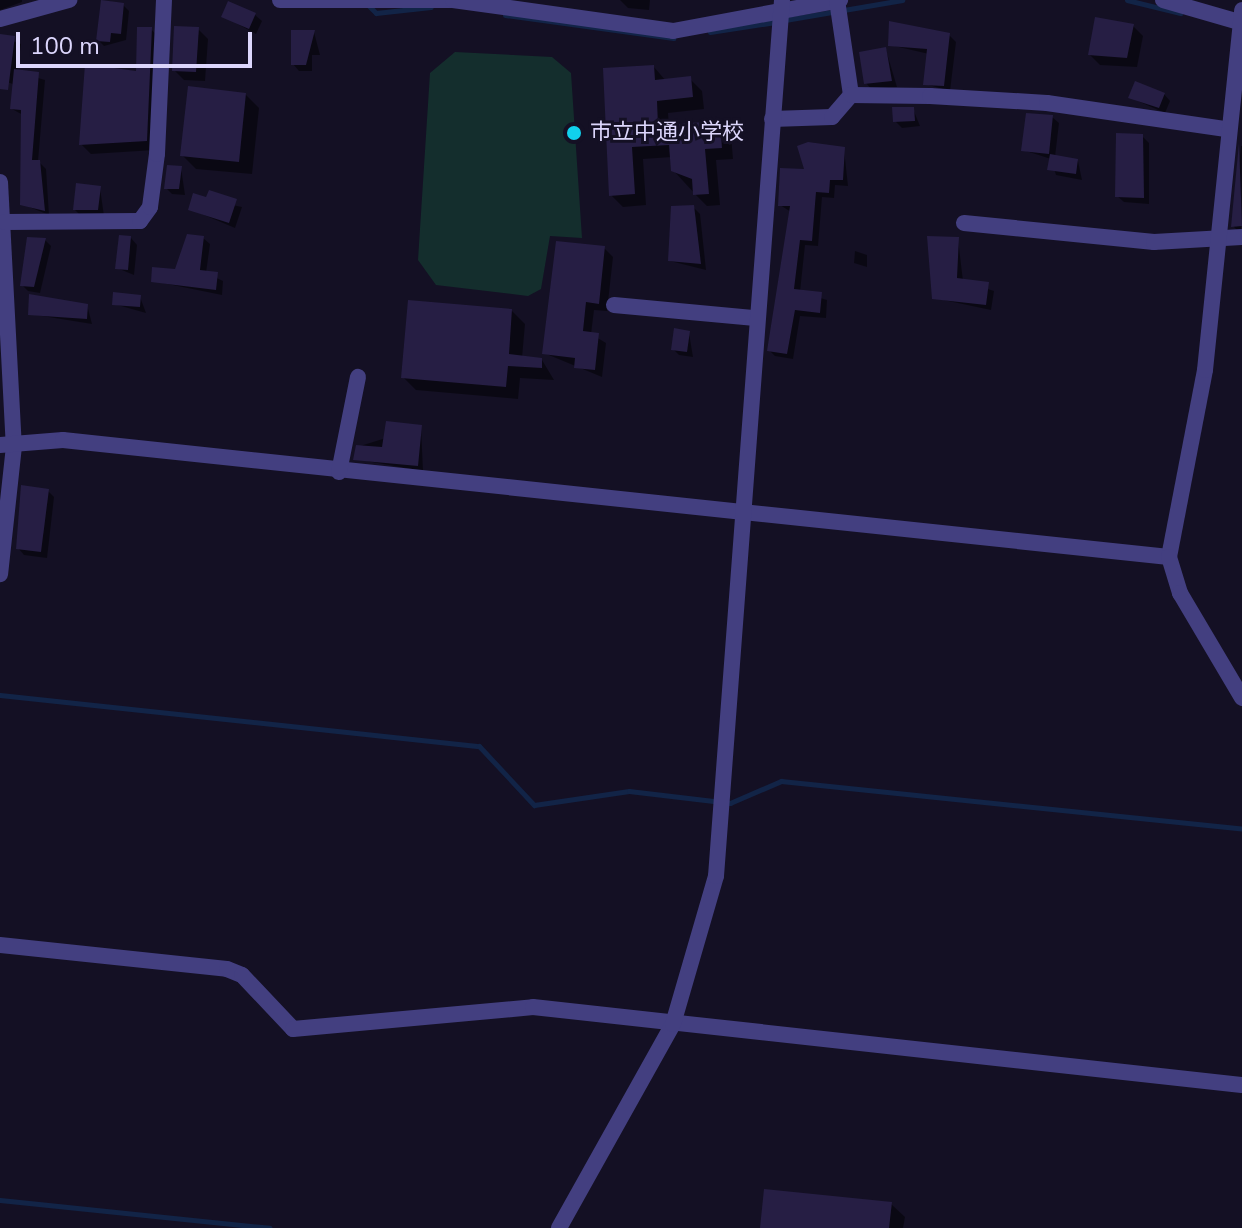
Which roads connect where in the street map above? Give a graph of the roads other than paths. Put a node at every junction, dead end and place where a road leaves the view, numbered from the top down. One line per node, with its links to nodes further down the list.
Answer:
1 (69, 0): 8 (street)
2 (164, 0): 15 (street)
3 (280, 0): 4 (street)
4 (354, 0): 7 (street)
5 (839, 0): 7 (street); 10 (street)
6 (1163, 0): 9 (street)
7 (782, 4): 11 (street)
8 (0, 19)
9 (1241, 19): 12 (street)
10 (851, 95): 11 (street); 12 (street)
11 (772, 119): 21 (street)
12 (1226, 129): 18 (street)
13 (0, 182): 14 (street)
14 (1, 202): 15 (street)
15 (5, 222): 19 (street)
16 (964, 223): 18 (street)
17 (1242, 237): 18 (street)
18 (1221, 240): 26 (street)
19 (4, 268): 23 (street)
20 (614, 305): 21 (street)
21 (755, 318): 25 (street)
22 (358, 377): 24 (street)
23 (7, 445): 24 (street); 27 (street)
24 (339, 472): 25 (street)
25 (740, 515): 26 (street); 30 (street)
26 (1169, 557): 28 (street)
27 (0, 574)
28 (1242, 698)
29 (0, 945): 30 (street)
30 (673, 1024): 31 (street); 32 (street)
31 (1242, 1085)
32 (559, 1228)

